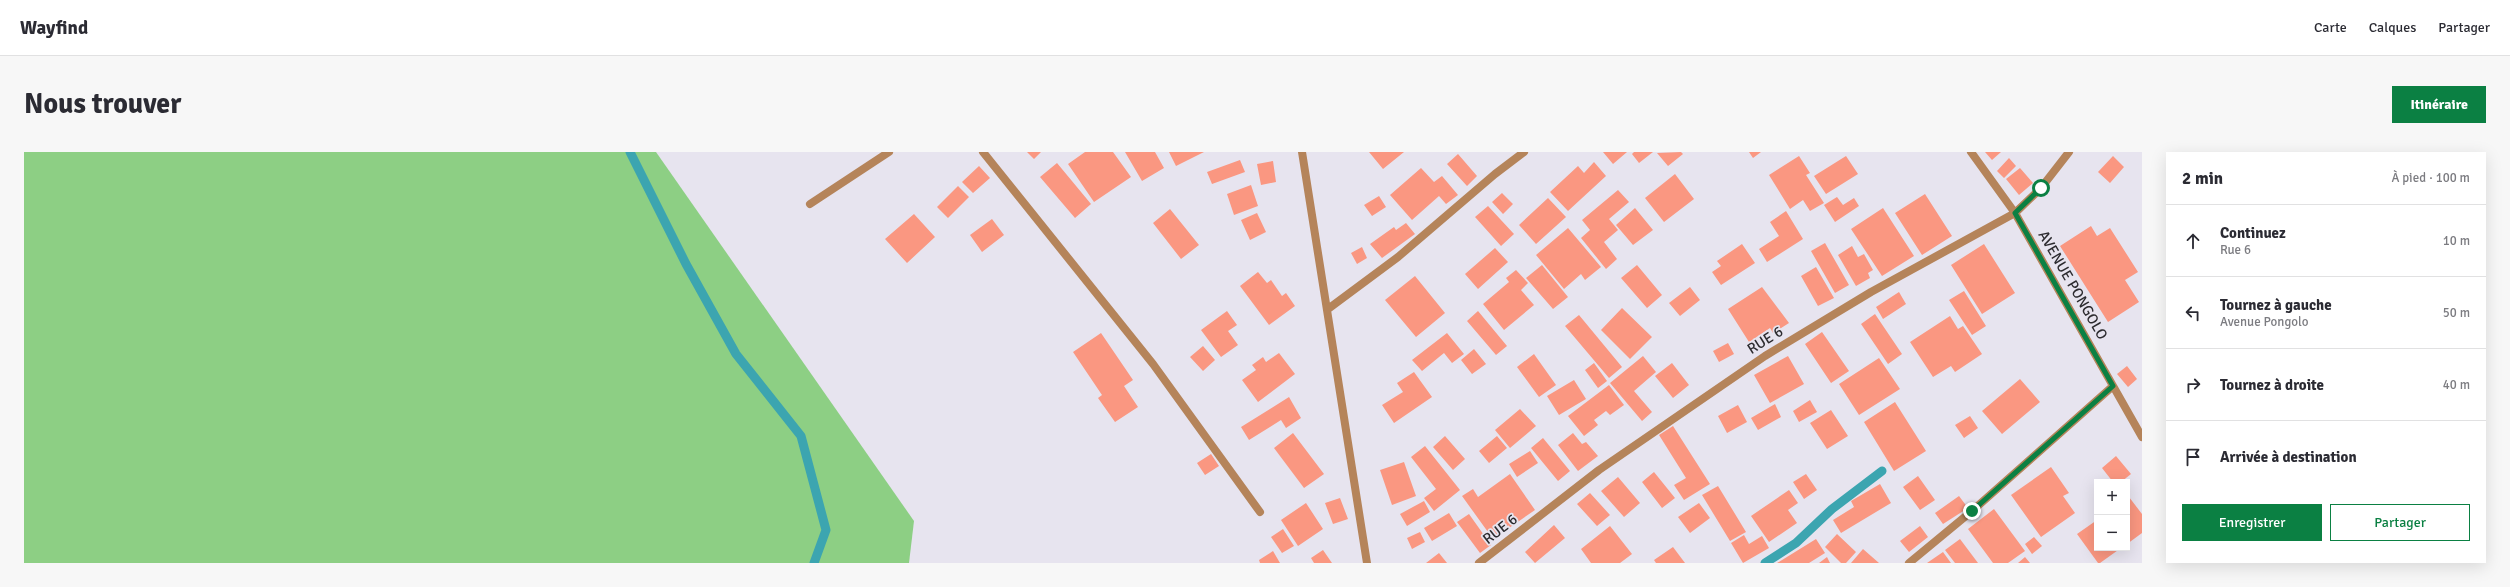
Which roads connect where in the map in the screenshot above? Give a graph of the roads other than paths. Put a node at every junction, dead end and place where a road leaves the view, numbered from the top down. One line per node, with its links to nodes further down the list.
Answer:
1 (889, 152): 7 (street)
2 (983, 152): 12 (street)
3 (1302, 152): 9 (street)
4 (1524, 152): 9 (street)
5 (1971, 152): 8 (street, AVENUE PONGOLO)
6 (2069, 152): 8 (street, RUE 6)
7 (810, 204)
8 (2015, 213): 10 (street, AVENUE PONGOLO); 14 (street, RUE 6)
9 (1328, 309): 13 (street)
10 (2113, 386): 11 (street, AVENUE PONGOLO); 15 (street)
11 (2141, 433)
12 (1260, 512)
13 (1367, 563)
14 (1479, 563)
15 (1909, 563)

